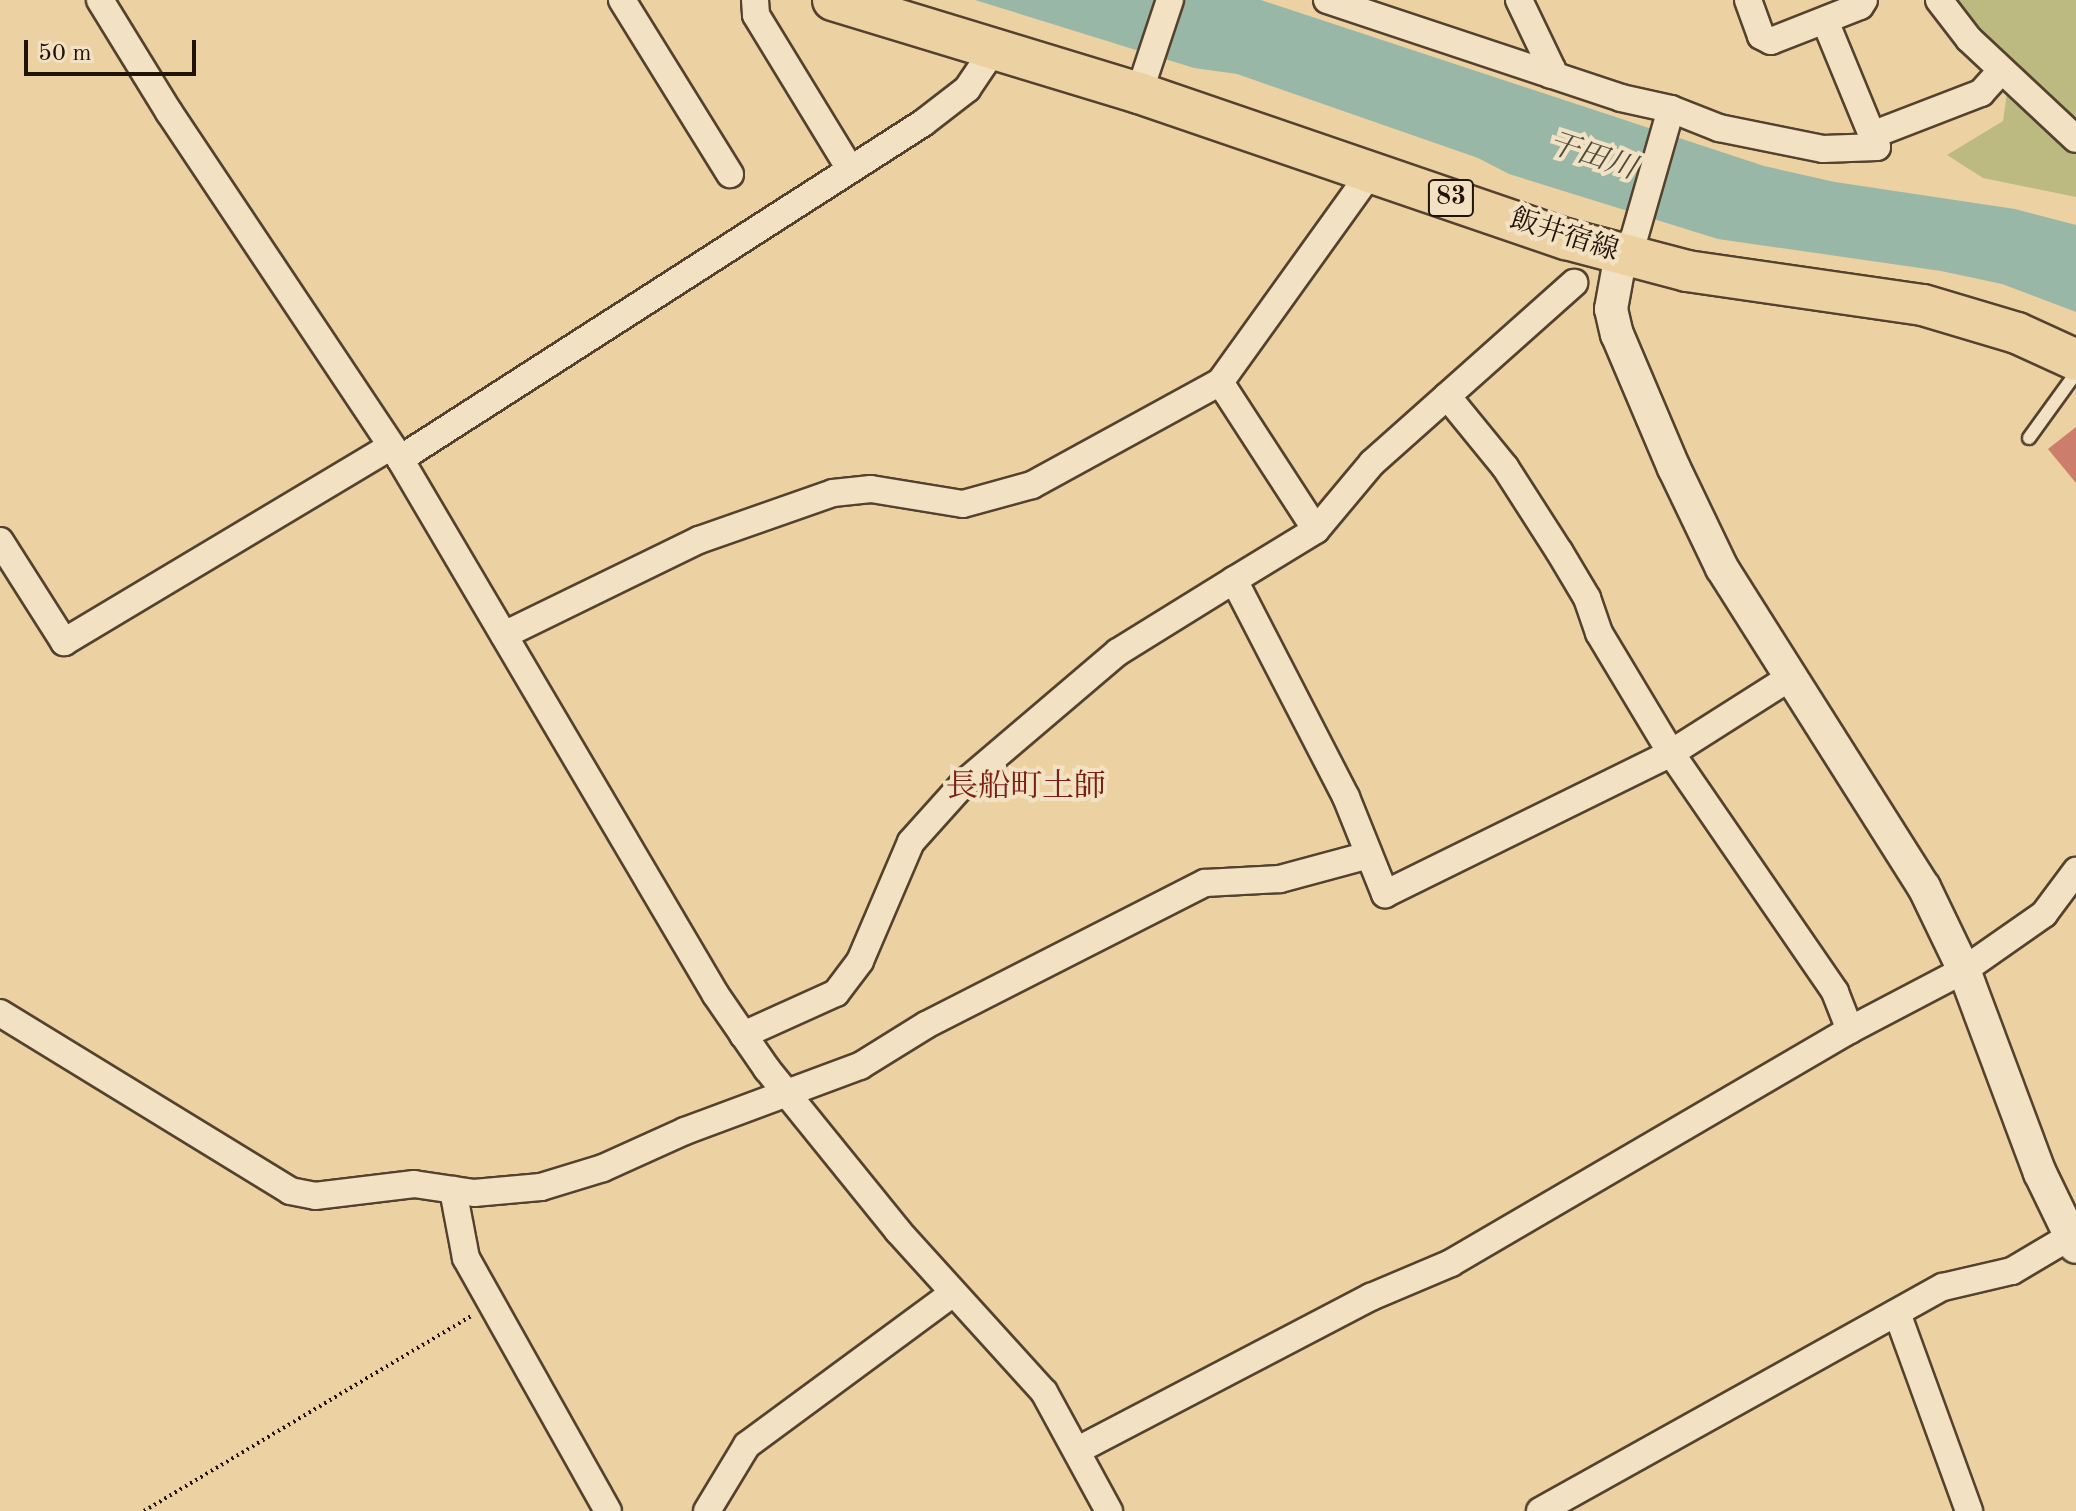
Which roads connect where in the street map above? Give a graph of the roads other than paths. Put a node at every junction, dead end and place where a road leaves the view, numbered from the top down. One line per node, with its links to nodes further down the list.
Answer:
1 (100, 0): 29 (street)
2 (622, 0): 21 (street)
3 (755, 0): 19 (street)
4 (833, 0): 12 (main road, 飯井宿線 / 83)
5 (1170, 0): 15 (street)
6 (1327, 0): 14 (street)
7 (1519, 0): 14 (street)
8 (1748, 0): 11 (street)
9 (1864, 0): 11 (street)
10 (1939, 0): 13 (street)
11 (1825, 21): 17 (street)
12 (994, 49): 15 (main road, 飯井宿線 / 83); 19 (street)
13 (2001, 71): 17 (street); 18 (street)
14 (1550, 75): 16 (street)
15 (1142, 83): 20 (main road, 飯井宿線 / 83)
16 (1669, 116): 17 (street); 22 (street)
17 (1872, 135)
18 (2076, 139)
19 (850, 169): 29 (street)
20 (1371, 172): 22 (main road, 飯井宿線 / 83); 26 (street)
21 (730, 174)
22 (1628, 246): 24 (main road, 飯井宿線 / 83); 34 (street)
23 (1574, 283): 27 (street)
24 (2076, 360)
25 (2076, 373): 28 (lane)
26 (1220, 382): 30 (street); 33 (street)
27 (1447, 396): 30 (street); 35 (street)
28 (2029, 438)
29 (396, 452): 31 (street); 33 (street)
30 (1316, 530): 32 (street)
31 (0, 541)
32 (1234, 580): 36 (street); 41 (street)
33 (504, 635): 41 (street)
34 (1789, 678): 35 (street); 38 (street)
35 (1671, 753): 36 (street); 40 (street)
36 (1369, 855): 42 (street)
37 (2076, 871): 38 (street)
38 (1964, 970): 40 (street); 44 (street)
39 (0, 1013): 43 (street)
40 (1850, 1030): 47 (street)
41 (743, 1035): 42 (street)
42 (786, 1093): 43 (street); 45 (street)
43 (453, 1190): 48 (street)
44 (2074, 1239): 46 (street)
45 (953, 1293): 47 (street); 49 (street)
46 (1897, 1313): 51 (street); 52 (street)
47 (1078, 1450): 50 (street)
48 (608, 1511)
49 (707, 1511)
50 (1109, 1511)
51 (1540, 1511)
52 (1969, 1511)

